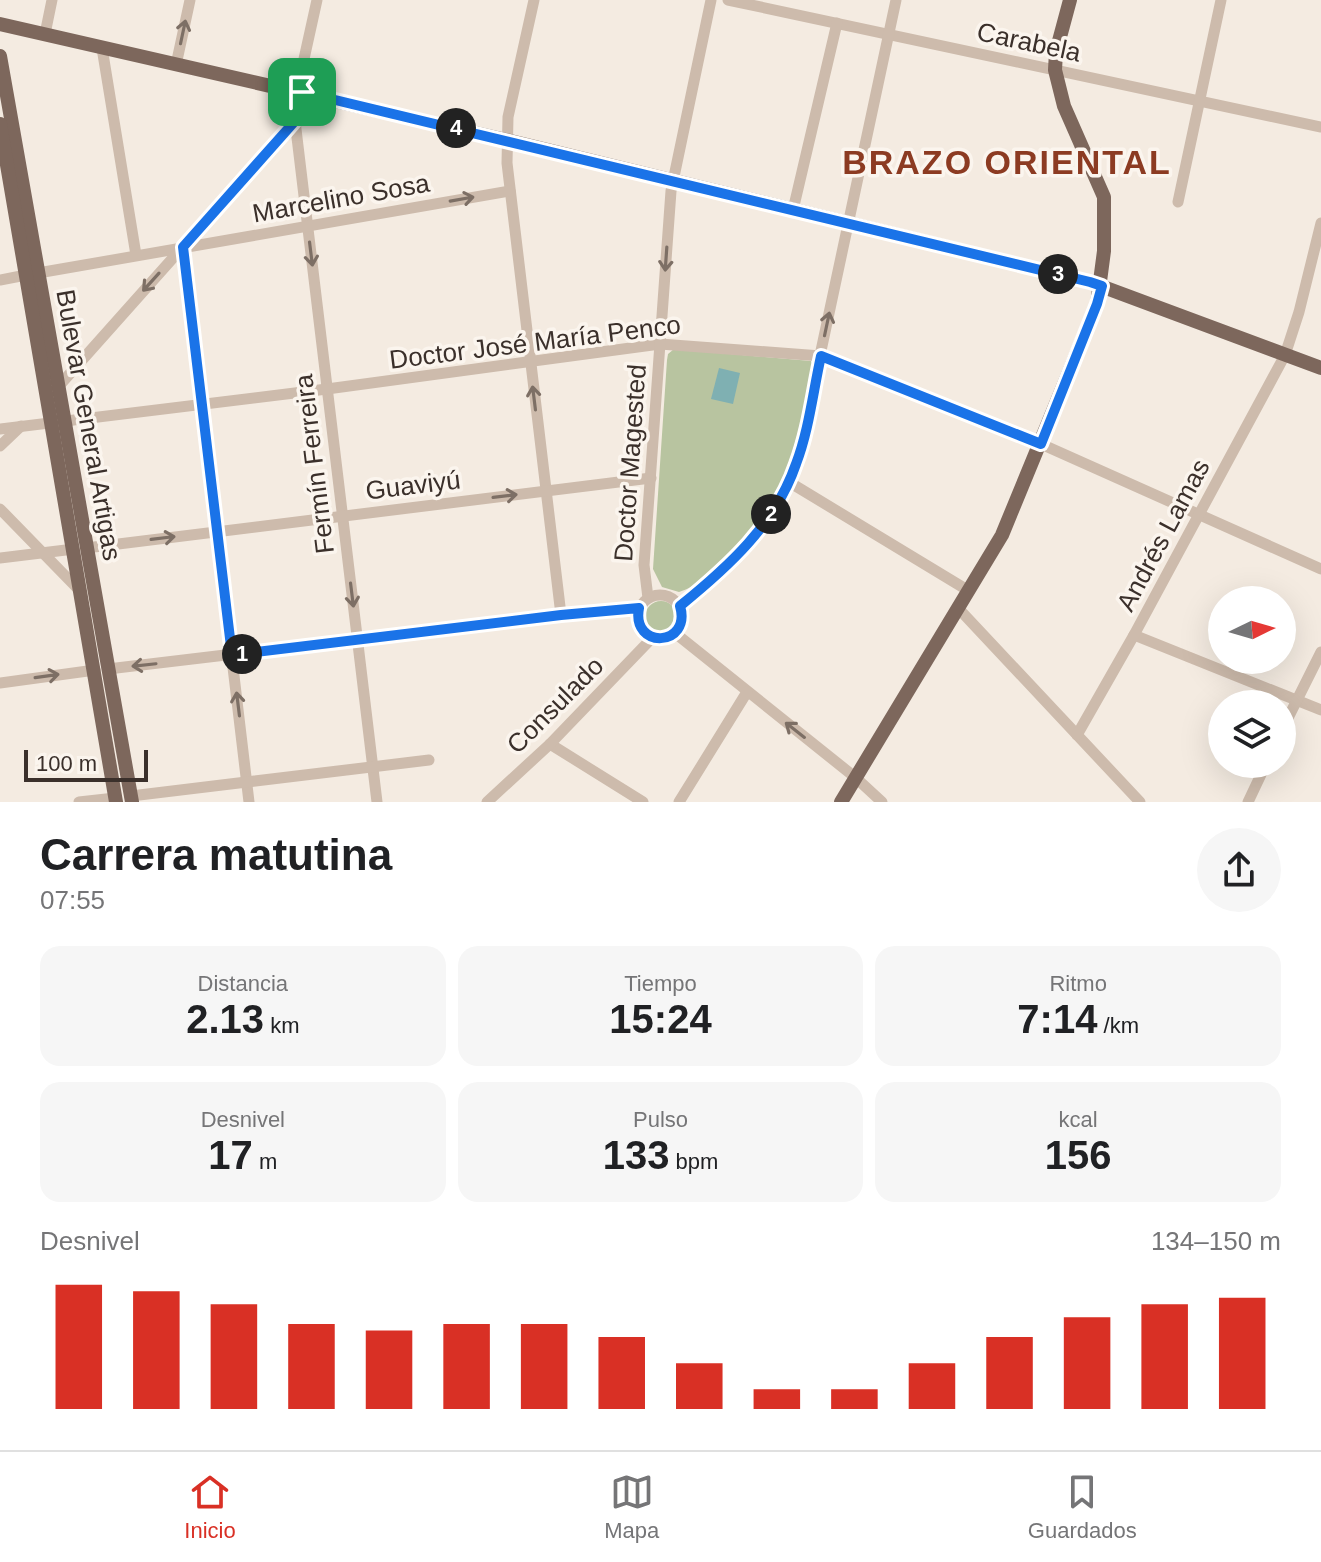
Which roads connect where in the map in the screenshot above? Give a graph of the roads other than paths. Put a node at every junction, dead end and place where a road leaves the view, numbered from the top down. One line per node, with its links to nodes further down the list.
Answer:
1 (52, 0): 12 (street)
2 (190, 0): 16 (street, one-way to 2)
3 (317, 0): 18 (street)
4 (534, 0): 23 (street)
5 (711, 0): 25 (street, Doctor Magested)
6 (728, 0): 10 (street, Carabela)
7 (896, 0): 13 (street)
8 (1070, 0): 17 (main road)
9 (1221, 0): 19 (street)
10 (837, 23): 13 (street, Carabela); 28 (street)
11 (0, 24): 12 (main road)
12 (45, 34): 14 (main road)
13 (889, 35): 17 (street, Carabela); 29 (street)
14 (102, 48): 16 (main road); 33 (street)
15 (0, 56): 34 (main road, Bulevar General Artigas)
16 (176, 65): 18 (main road)
17 (1055, 70): 19 (street, Carabela); 36 (main road)
18 (302, 92): 20 (street); 23 (main road)
19 (1200, 101): 22 (street, Carabela); 27 (street)
20 (295, 121): 31 (street, Fermín Ferreira); 32 (street)
21 (0, 124): 24 (main road, Bulevar General Artigas)
22 (1321, 127)
23 (506, 140): 25 (main road); 26 (street)
24 (2, 149): 34 (main road, Bulevar General Artigas)
25 (672, 181): 28 (main road); 37 (street, Doctor Magested, one-way to 37)
26 (510, 191): 31 (street, Marcelino Sosa, one-way to 26); 40 (street)
27 (1178, 202)
28 (793, 210): 29 (main road)
29 (849, 223): 36 (main road); 39 (street, one-way to 29)
30 (1321, 223): 38 (street, Andrés Lamas)
31 (307, 226): 32 (street, Marcelino Sosa); 43 (street, Fermín Ferreira, one-way to 43)
32 (183, 247): 33 (street, Marcelino Sosa); 42 (street, one-way to 42); 44 (street)
33 (136, 255): 34 (street, Marcelino Sosa)
34 (32, 274): 35 (street, Marcelino Sosa); 42 (main road, Bulevar General Artigas); 45 (main road, Bulevar General Artigas)
35 (0, 280)
36 (1102, 286): 38 (main road); 48 (main road)
37 (660, 344): 39 (street, Doctor José María Penco); 40 (street, Doctor José María Penco); 50 (street, Doctor Magested)
38 (1285, 355): 41 (main road); 54 (street, Andrés Lamas)
39 (821, 356): 48 (street, Doctor José María Penco); 51 (street)
40 (530, 362): 43 (street, Doctor José María Penco); 52 (street, one-way to 40)
41 (1321, 368)
42 (58, 387): 45 (main road, Bulevar General Artigas)
43 (327, 389): 44 (street, Doctor José María Penco); 55 (street, Fermín Ferreira)
44 (202, 405): 45 (street, Doctor José María Penco); 56 (street)
45 (58, 421): 46 (street, Doctor José María Penco); 57 (main road, Bulevar General Artigas)
46 (21, 426): 47 (street, Doctor José María Penco); 49 (street)
47 (0, 429)
48 (1041, 444): 54 (street, Doctor José María Penco); 61 (main road)
49 (0, 446)
50 (651, 478): 52 (street, Guaviyú); 63 (street, Doctor Magested)
51 (789, 482): 61 (street); 64 (street)
52 (546, 491): 55 (street, Guaviyú, one-way to 52); 67 (street)
53 (0, 509): 58 (street)
54 (1199, 513): 60 (street, Doctor José María Penco); 69 (street, Andrés Lamas)
55 (343, 516): 56 (street, Guaviyú); 71 (street, Fermín Ferreira, one-way to 71)
56 (217, 532): 57 (street, Guaviyú, one-way to 56); 73 (street)
57 (80, 548): 58 (street, Guaviyú); 62 (main road, Bulevar General Artigas); 74 (main road, Bulevar General Artigas)
58 (42, 553): 59 (street, Guaviyú); 62 (street)
59 (0, 558)
60 (1321, 569)
61 (969, 591): 66 (main road)
62 (81, 592): 74 (main road, Bulevar General Artigas)
63 (648, 598): 64 (street); 65 (street)
64 (680, 606): 68 (street)
65 (639, 608): 67 (street); 70 (street)
66 (958, 608): 80 (street); 84 (main road)
67 (561, 615): 71 (street)
68 (675, 633): 70 (street); 77 (street)
69 (1134, 635): 76 (street); 80 (street, Andrés Lamas)
70 (652, 638): 81 (street, Consulado)
71 (358, 639): 73 (street); 83 (street, Fermín Ferreira)
72 (1321, 652): 78 (street)
73 (232, 655): 74 (street, one-way to 74); 86 (street, one-way to 73)
74 (102, 669): 75 (street, one-way to 74); 87 (main road, Bulevar General Artigas)
75 (0, 683)
76 (1269, 690)
77 (747, 692): 84 (street, one-way to 77); 93 (street)
78 (1296, 701): 79 (street)
79 (1321, 710)
80 (1077, 735): 96 (street)
81 (550, 744): 91 (street, Consulado); 92 (street)
82 (429, 760): 83 (street)
83 (373, 767): 86 (street); 90 (street, Fermín Ferreira)
84 (856, 778): 94 (main road); 95 (street)
85 (1259, 778): 97 (street)
86 (246, 781): 87 (street); 89 (street)
87 (123, 800): 88 (street)
88 (79, 802)
89 (249, 802)
90 (377, 802)
91 (487, 802)
92 (643, 802)
93 (679, 802)
94 (841, 802)
95 (882, 802)
96 (1140, 802)
97 (1248, 802)

